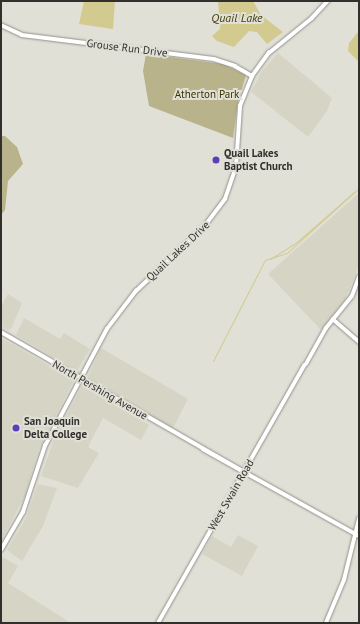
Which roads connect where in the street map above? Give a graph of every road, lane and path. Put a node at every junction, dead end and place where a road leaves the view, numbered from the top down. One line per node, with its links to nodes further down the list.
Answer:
1 (328, 1): 3 (main road, Quail Lakes Drive)
2 (1, 25): 3 (main road, Grouse Run Drive)
3 (252, 76): 8 (main road, Quail Lakes Drive)
4 (359, 277): 5 (main road, West Swain Road)
5 (333, 319): 7 (main road); 9 (main road, West Swain Road)
6 (1, 332): 8 (main road, North Pershing Avenue)
7 (359, 342)
8 (80, 378): 9 (main road, North Pershing Avenue); 13 (main road, Quail Lakes Drive)
9 (244, 472): 11 (main road, North Pershing Avenue); 14 (main road, West Swain Road)
10 (359, 519): 11 (main road)
11 (354, 533): 12 (main road, North Pershing Avenue); 15 (main road)
12 (359, 536)
13 (1, 550)
14 (158, 623)
15 (326, 623)

